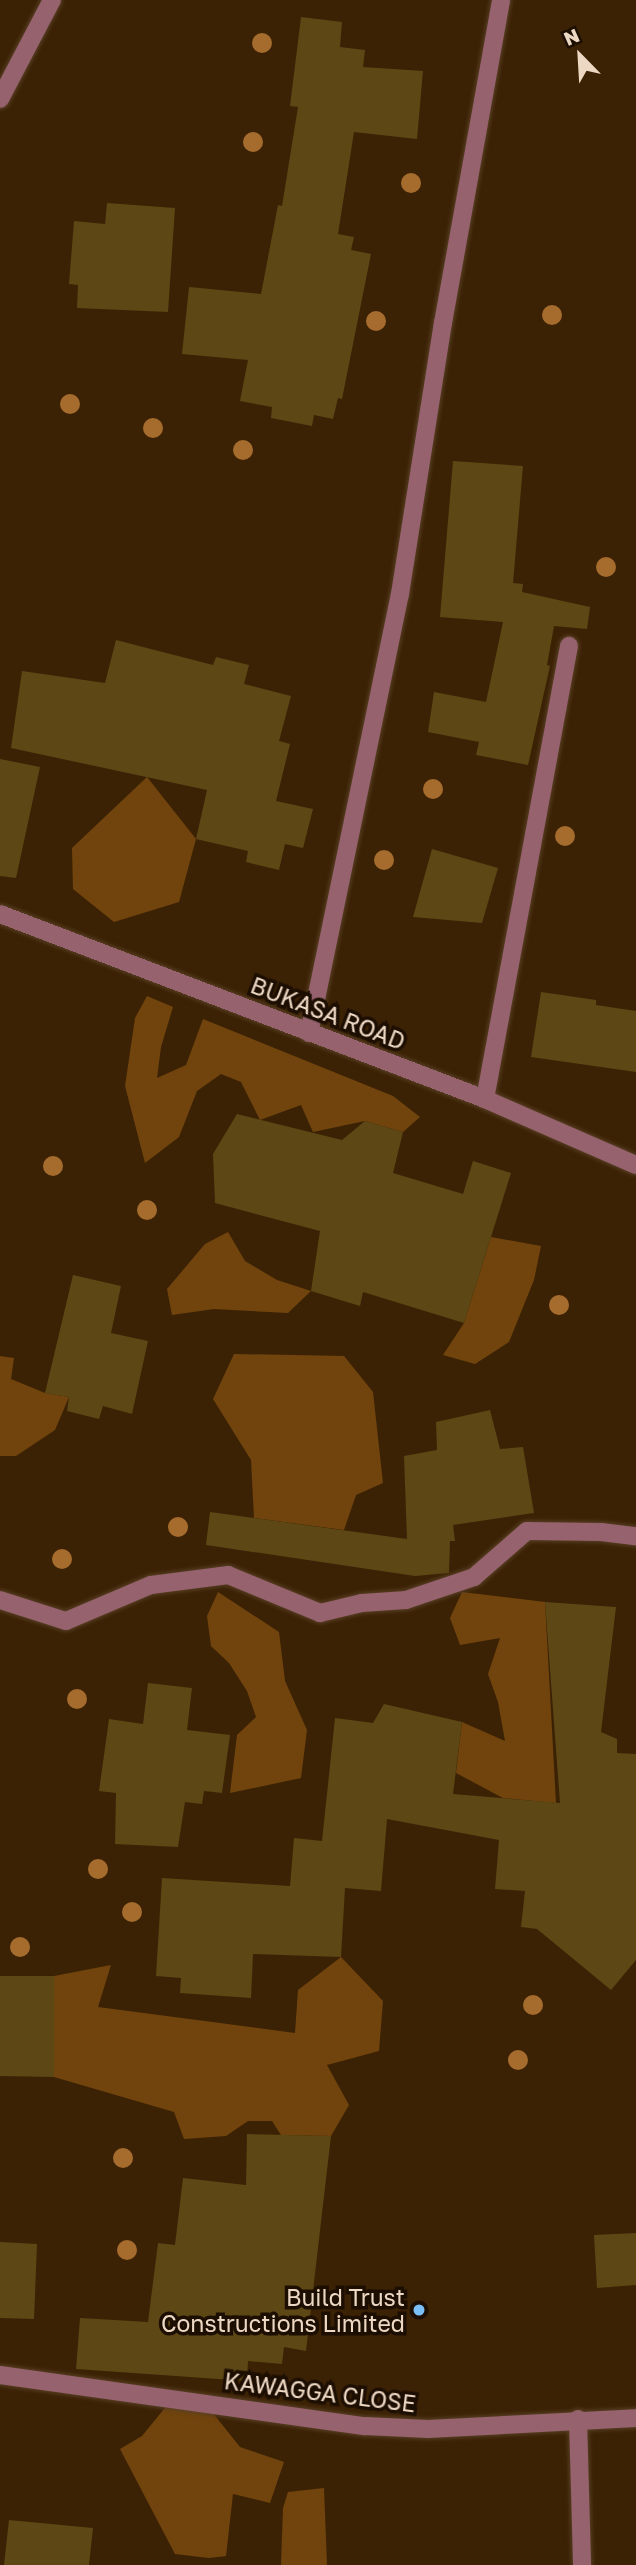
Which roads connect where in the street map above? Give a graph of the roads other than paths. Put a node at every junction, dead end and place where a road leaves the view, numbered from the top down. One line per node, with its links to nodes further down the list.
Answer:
1 (52, 0): 3 (street)
2 (501, 0): 6 (street)
3 (0, 99)
4 (569, 646): 7 (street)
5 (0, 914): 6 (street, BUKASA ROAD)
6 (309, 1033): 7 (street, BUKASA ROAD)
7 (485, 1100): 8 (street, BUKASA ROAD)
8 (636, 1165)
9 (636, 1536): 10 (street)
10 (0, 1600)
11 (2, 2375): 12 (street); 14 (street, KAWAGGA CLOSE)
12 (0, 2393)
13 (636, 2418): 14 (street, KAWAGGA CLOSE)
14 (578, 2419): 15 (street)
15 (582, 2565)

